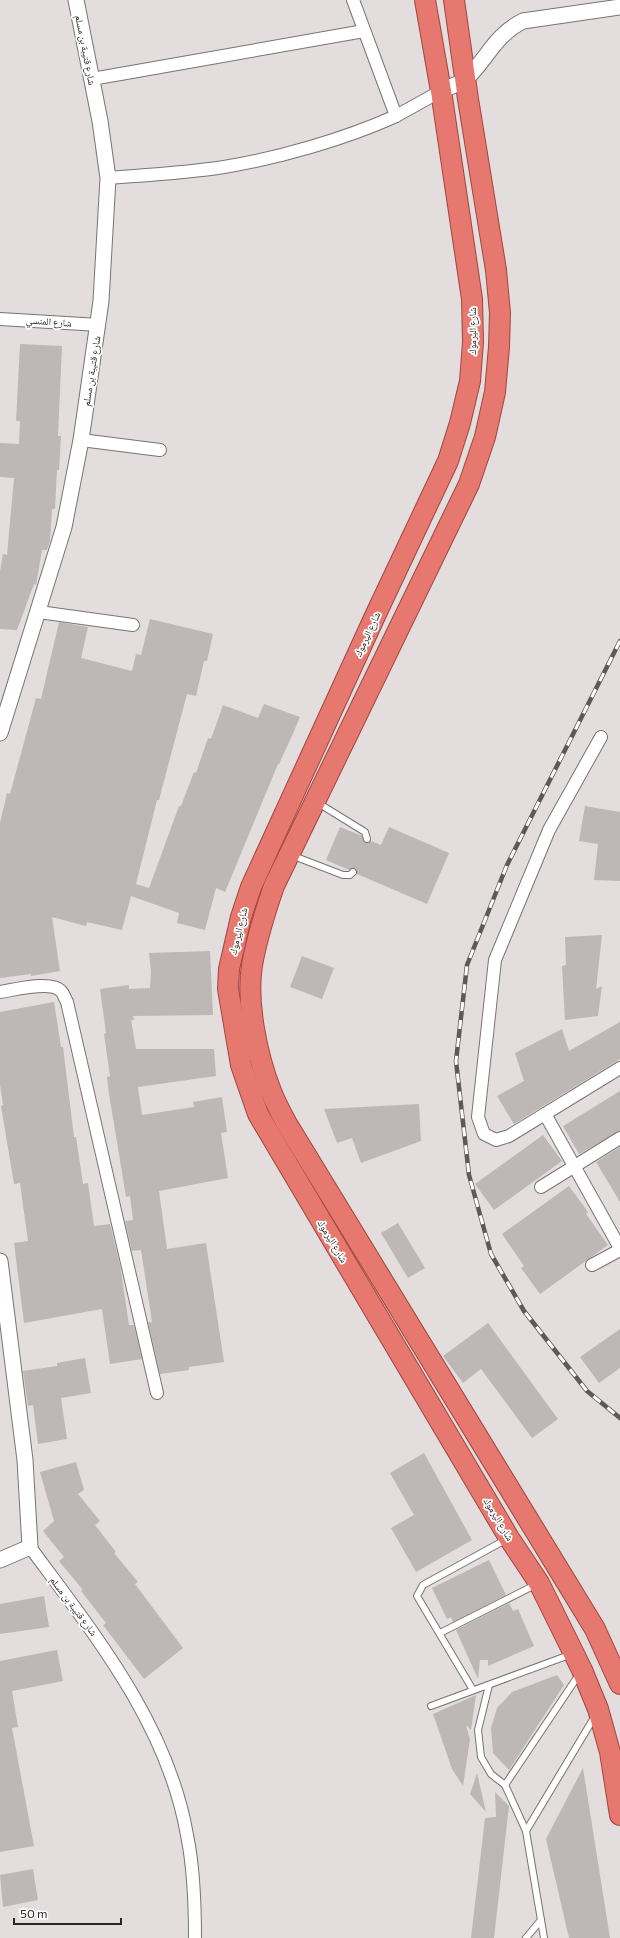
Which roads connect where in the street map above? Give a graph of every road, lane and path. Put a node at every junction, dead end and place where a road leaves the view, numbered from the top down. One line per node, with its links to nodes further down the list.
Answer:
1 (76, 0): 7 (street, شارع قتيبة بن مسلم)
2 (353, 0): 6 (street)
3 (425, 0): 9 (highway, شارع اليرموك)
4 (454, 0): 8 (highway, شارع اليرموك)
5 (620, 7): 8 (street)
6 (364, 31): 7 (street); 10 (street)
7 (92, 79): 11 (street, شارع قتيبة بن مسلم)
8 (466, 80): 9 (street); 20 (highway, شارع اليرموك)
9 (441, 90): 10 (street); 34 (highway, شارع اليرموك)
10 (396, 116): 11 (street)
11 (108, 178): 13 (street, شارع قتيبة بن مسلم)
12 (0, 320): 13 (street, شارع المنسي)
13 (99, 325): 14 (street, شارع قتيبة بن مسلم)
14 (81, 440): 15 (street); 16 (street, شارع قتيبة بن مسلم)
15 (160, 450)
16 (39, 612): 17 (street); 18 (street, شارع قتيبة بن مسلم)
17 (133, 625)
18 (0, 733)
19 (601, 737): 26 (street)
20 (315, 801): 21 (lane); 22 (highway, شارع اليرموك)
21 (367, 839)
22 (290, 854): 23 (lane); 40 (highway, شارع اليرموك)
23 (352, 872)
24 (0, 992): 33 (street)
25 (620, 1068): 26 (street)
26 (545, 1114): 28 (street)
27 (620, 1138): 28 (street)
28 (576, 1167): 29 (street); 30 (street)
29 (541, 1187)
30 (620, 1249): 32 (street)
31 (0, 1261): 35 (street)
32 (592, 1266)
33 (157, 1392)
34 (509, 1538): 37 (highway, شارع اليرموك); 38 (lane)
35 (30, 1547): 36 (street); 49 (street, شارع قتيبة بن مسلم)
36 (0, 1560)
37 (539, 1583): 38 (lane); 39 (highway, شارع اليرموك)
38 (440, 1633): 42 (lane)
39 (578, 1662): 41 (lane); 44 (highway, شارع اليرموك); 45 (lane)
40 (620, 1684)
41 (489, 1685): 42 (lane); 45 (lane)
42 (473, 1690): 43 (lane)
43 (431, 1706)
44 (598, 1709): 46 (highway, شارع اليرموك); 47 (lane)
45 (505, 1785): 47 (lane)
46 (620, 1815)
47 (526, 1832): 48 (lane)
48 (541, 1920): 50 (lane); 51 (lane)
49 (195, 1938)
50 (526, 1938)
51 (544, 1938)

